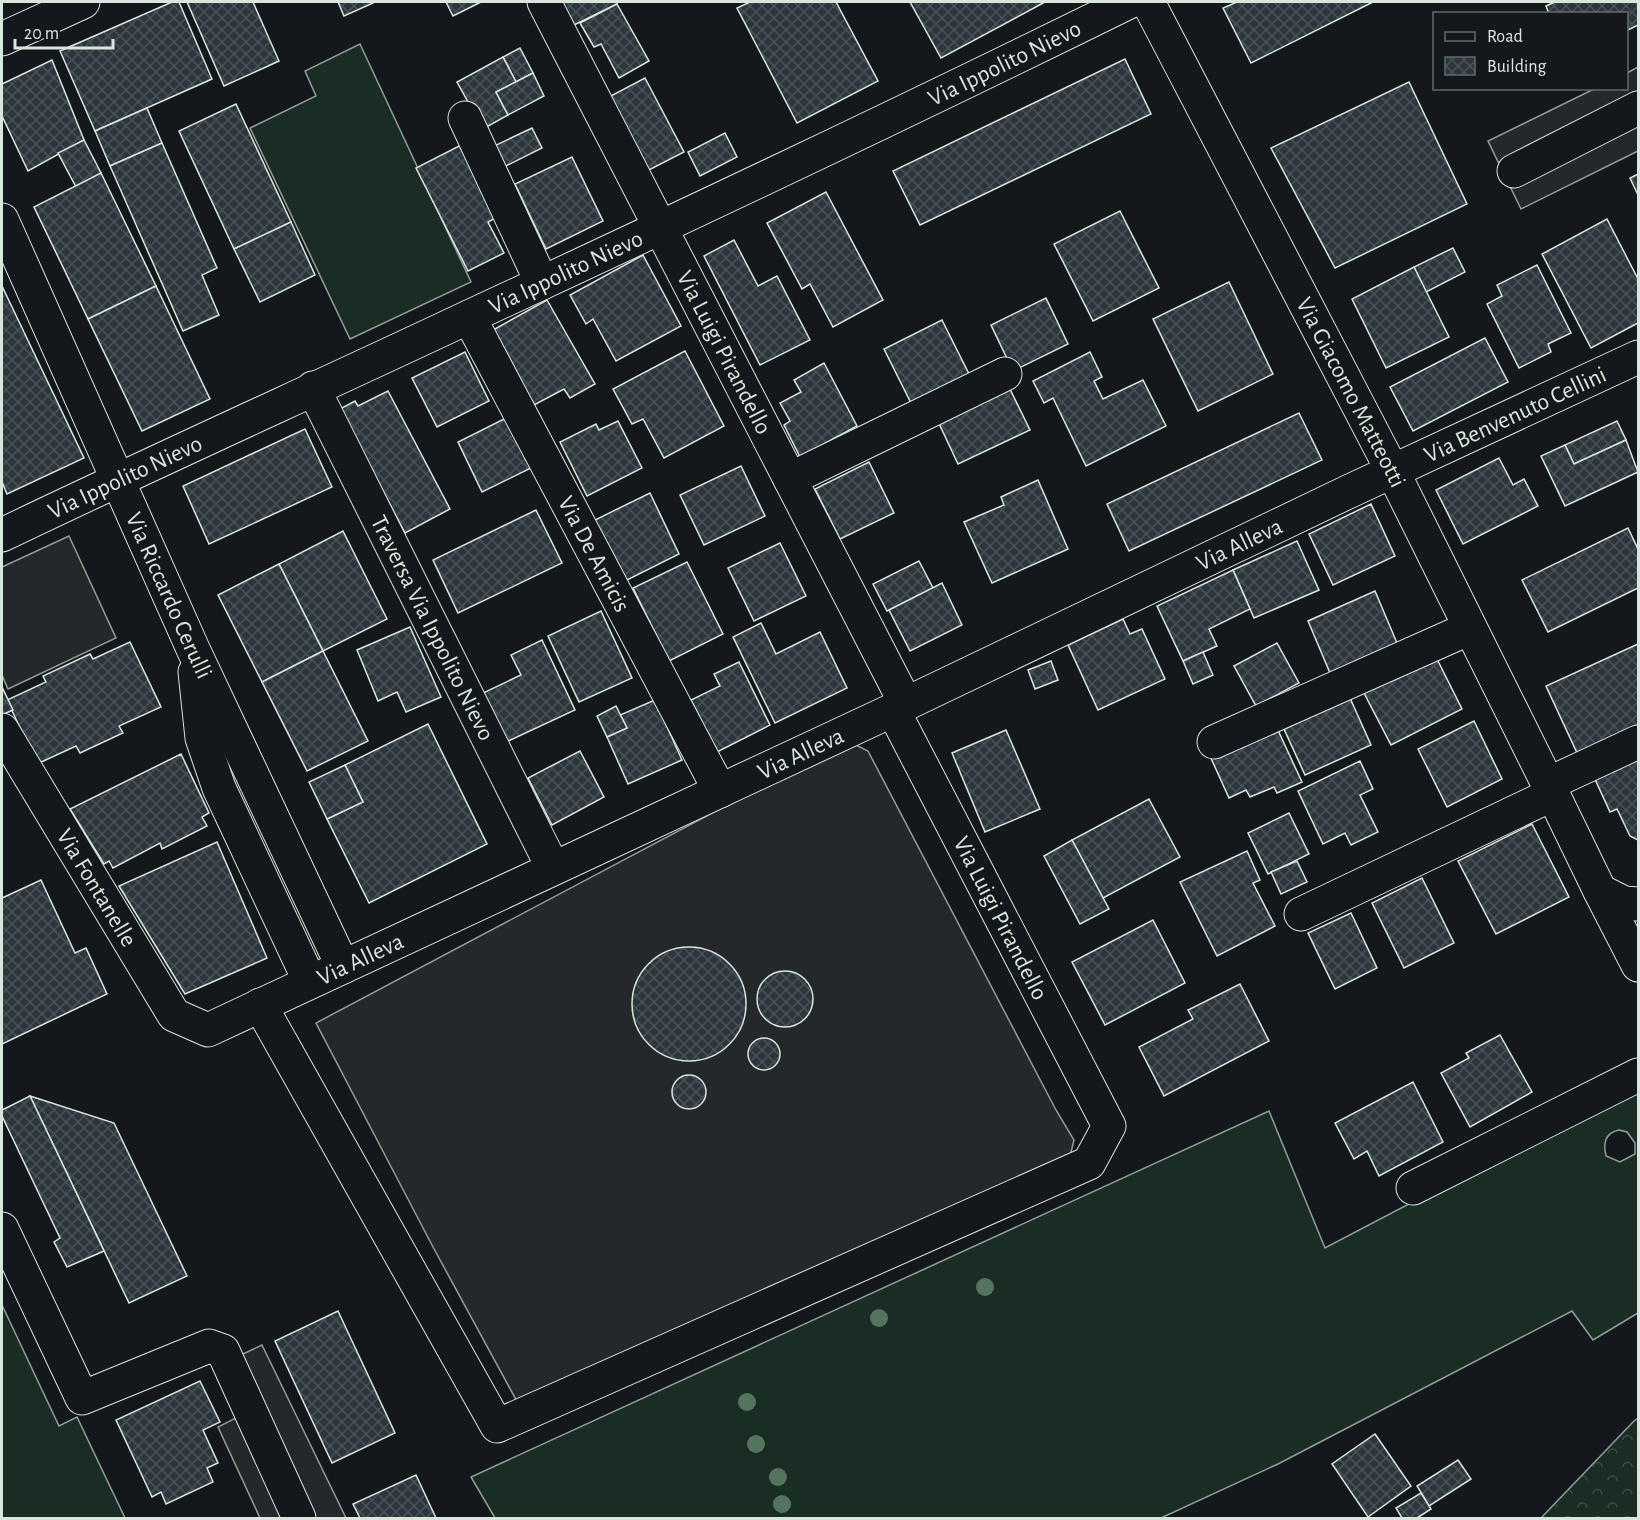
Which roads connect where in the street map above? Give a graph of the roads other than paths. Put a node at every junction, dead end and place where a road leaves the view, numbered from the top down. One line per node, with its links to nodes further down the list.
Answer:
1 (83, 2): 5 (street)
2 (544, 2): 10 (street, Via Luigi Pirandello)
3 (1129, 2): 10 (street, Via Ippolito Nievo)
4 (1148, 2): 16 (street, Via Giacomo Matteotti)
5 (2, 39)
6 (1638, 108): 8 (street)
7 (465, 118): 11 (street)
8 (1514, 171)
9 (2, 220): 18 (street, Via Riccardo Cerulli)
10 (660, 226): 11 (street, Via Ippolito Nievo); 17 (street, Via Luigi Pirandello)
11 (542, 283): 12 (street, Via Ippolito Nievo)
12 (469, 317): 15 (street, Via Ippolito Nievo); 27 (street, Via De Amicis)
13 (1638, 357): 16 (street, Via Benvenuto Cellini)
14 (1005, 374): 17 (street)
15 (313, 388): 18 (street, Via Ippolito Nievo); 28 (street, Traversa Via Ippolito Nievo)
16 (1393, 472): 20 (street, Via Giacomo Matteotti); 22 (street, Via Alleva)
17 (790, 478): 22 (street, Via Luigi Pirandello)
18 (117, 479): 19 (street, Via Ippolito Nievo); 21 (street, Via Riccardo Cerulli)
19 (2, 535)
20 (1470, 628): 24 (street); 26 (street, Via Giacomo Matteotti)
21 (193, 649): 33 (street, Via Riccardo Cerulli); 34 (street)
22 (900, 707): 27 (street, Via Alleva); 35 (street, Via Luigi Pirandello)
23 (2, 730): 36 (street, Via Fontanelle)
24 (1214, 742)
25 (1638, 742): 26 (street)
26 (1551, 789): 29 (street, Via Giacomo Matteotti); 31 (street)
27 (720, 791): 28 (street, Via Alleva)
28 (553, 868): 33 (street, Via Alleva)
29 (1600, 891): 30 (street); 32 (street, Via Giacomo Matteotti)
30 (1638, 904)
31 (1301, 914)
32 (1638, 965)
33 (343, 967): 34 (street, Via Alleva)
34 (310, 982): 35 (street, Via Alleva)
35 (260, 1005): 36 (street, Via Alleva)
36 (208, 1030)
37 (1638, 1075): 38 (street)
38 (1413, 1188)
39 (2, 1229): 40 (street)
40 (299, 1518)

